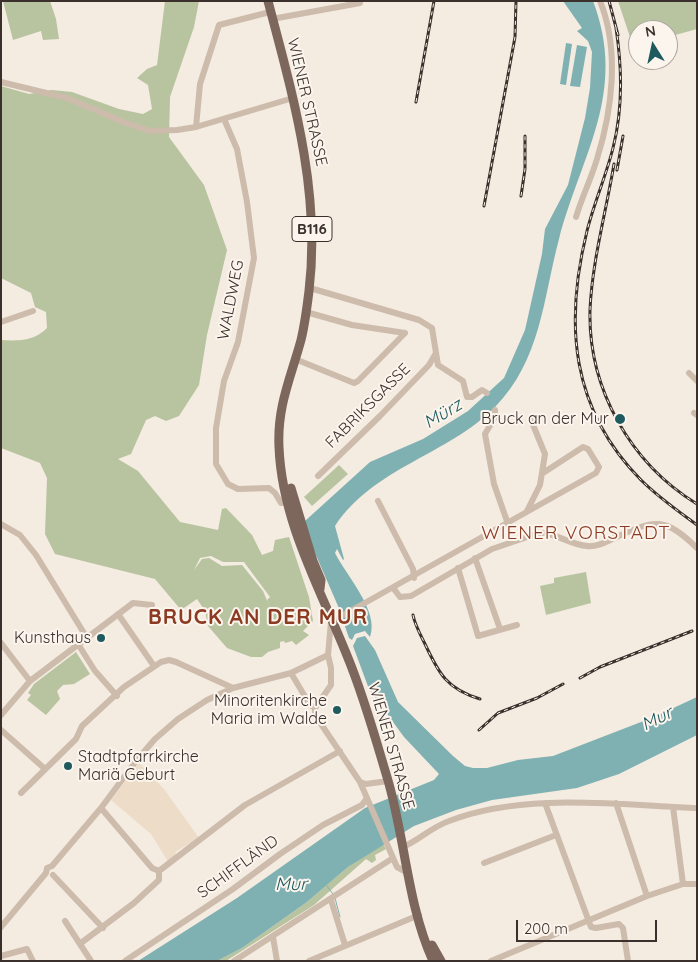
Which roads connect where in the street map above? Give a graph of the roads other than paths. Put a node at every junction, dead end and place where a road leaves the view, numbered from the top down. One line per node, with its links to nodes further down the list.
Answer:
1 (268, 1): 4 (main road, WIENER STRASSE / B116)
2 (600, 1): 9 (street)
3 (360, 3): 4 (street)
4 (271, 15): 6 (main road, WIENER STRASSE / B116); 8 (street)
5 (1, 82): 8 (street)
6 (293, 98): 7 (street); 10 (main road, WIENER STRASSE / B116)
7 (224, 119): 8 (street); 24 (street, WALDWEG)
8 (196, 127)
9 (576, 217)
10 (310, 288): 12 (main road, WIENER STRASSE / B116); 14 (street)
11 (33, 311): 13 (street)
12 (306, 312): 15 (main road, WIENER STRASSE / B116); 15 (street)
13 (1, 322)
14 (436, 353): 18 (street); 22 (street, FABRIKSGASSE)
15 (295, 360): 24 (main road, WIENER STRASSE)
16 (689, 373): 17 (street)
17 (697, 381)
18 (486, 393)
19 (495, 410): 27 (street)
20 (531, 420): 21 (street)
21 (543, 473): 25 (street); 25 (street)
22 (318, 476)
23 (378, 501): 31 (street)
24 (291, 502): 35 (main road, WIENER STRASSE)
25 (523, 515): 27 (street)
26 (1, 524): 38 (street)
27 (508, 524): 31 (street)
28 (697, 548): 29 (street)
29 (475, 558): 30 (street); 37 (street)
30 (458, 568): 32 (street); 36 (street)
31 (414, 578): 32 (street)
32 (394, 589): 35 (street)
33 (152, 605): 34 (street)
34 (118, 614): 38 (street); 42 (street)
35 (331, 622): 41 (street); 53 (main road, WIENER STRASSE)
36 (517, 625)
37 (499, 626)
38 (87, 638): 40 (street)
39 (1, 643): 44 (street)
40 (78, 644): 44 (street); 46 (street)
41 (328, 655): 43 (street); 47 (street)
42 (154, 666): 45 (street); 46 (street)
43 (292, 673): 45 (street); 47 (street)
44 (30, 681): 48 (street)
45 (233, 688): 59 (street)
46 (116, 696): 51 (street)
47 (315, 708): 50 (street)
48 (1, 714)
49 (1, 730): 51 (street)
50 (340, 751): 52 (street); 65 (street)
51 (44, 768): 54 (street)
52 (360, 782): 53 (street); 55 (street)
53 (389, 783): 62 (main road, WIENER STRASSE)
54 (21, 792)
55 (368, 800): 63 (street); 83 (street, SCHIFFLÄND)
56 (616, 803): 57 (street); 58 (street); 70 (street)
57 (545, 804): 61 (street); 62 (street)
58 (673, 807): 60 (street); 68 (street)
59 (101, 808): 65 (street); 67 (street)
60 (697, 808)
61 (556, 835): 64 (street); 73 (street)
62 (402, 845): 66 (main road, WIENER STRASSE)
63 (393, 858): 66 (street); 71 (street)
64 (484, 863)
65 (160, 871): 76 (street)
66 (408, 873): 72 (main road, WIENER STRASSE)
67 (50, 874): 75 (street); 76 (street)
68 (683, 884): 69 (street); 70 (street)
69 (697, 884)
70 (647, 896): 73 (street)
71 (334, 897): 77 (street); 79 (street)
72 (419, 915): 79 (street); 87 (main road); 88 (main road)
73 (588, 920): 89 (street); 90 (street)
74 (65, 921): 78 (street)
75 (1, 927)
76 (103, 928): 78 (street)
77 (273, 937): 84 (street); 85 (street)
78 (81, 943): 82 (street)
79 (345, 945): 86 (street)
80 (2, 959): 81 (street)
81 (33, 961)
82 (91, 961)
83 (125, 961)
84 (234, 961)
85 (277, 961)
86 (309, 961)
87 (433, 961)
88 (441, 961)
89 (491, 961)
90 (628, 961)

